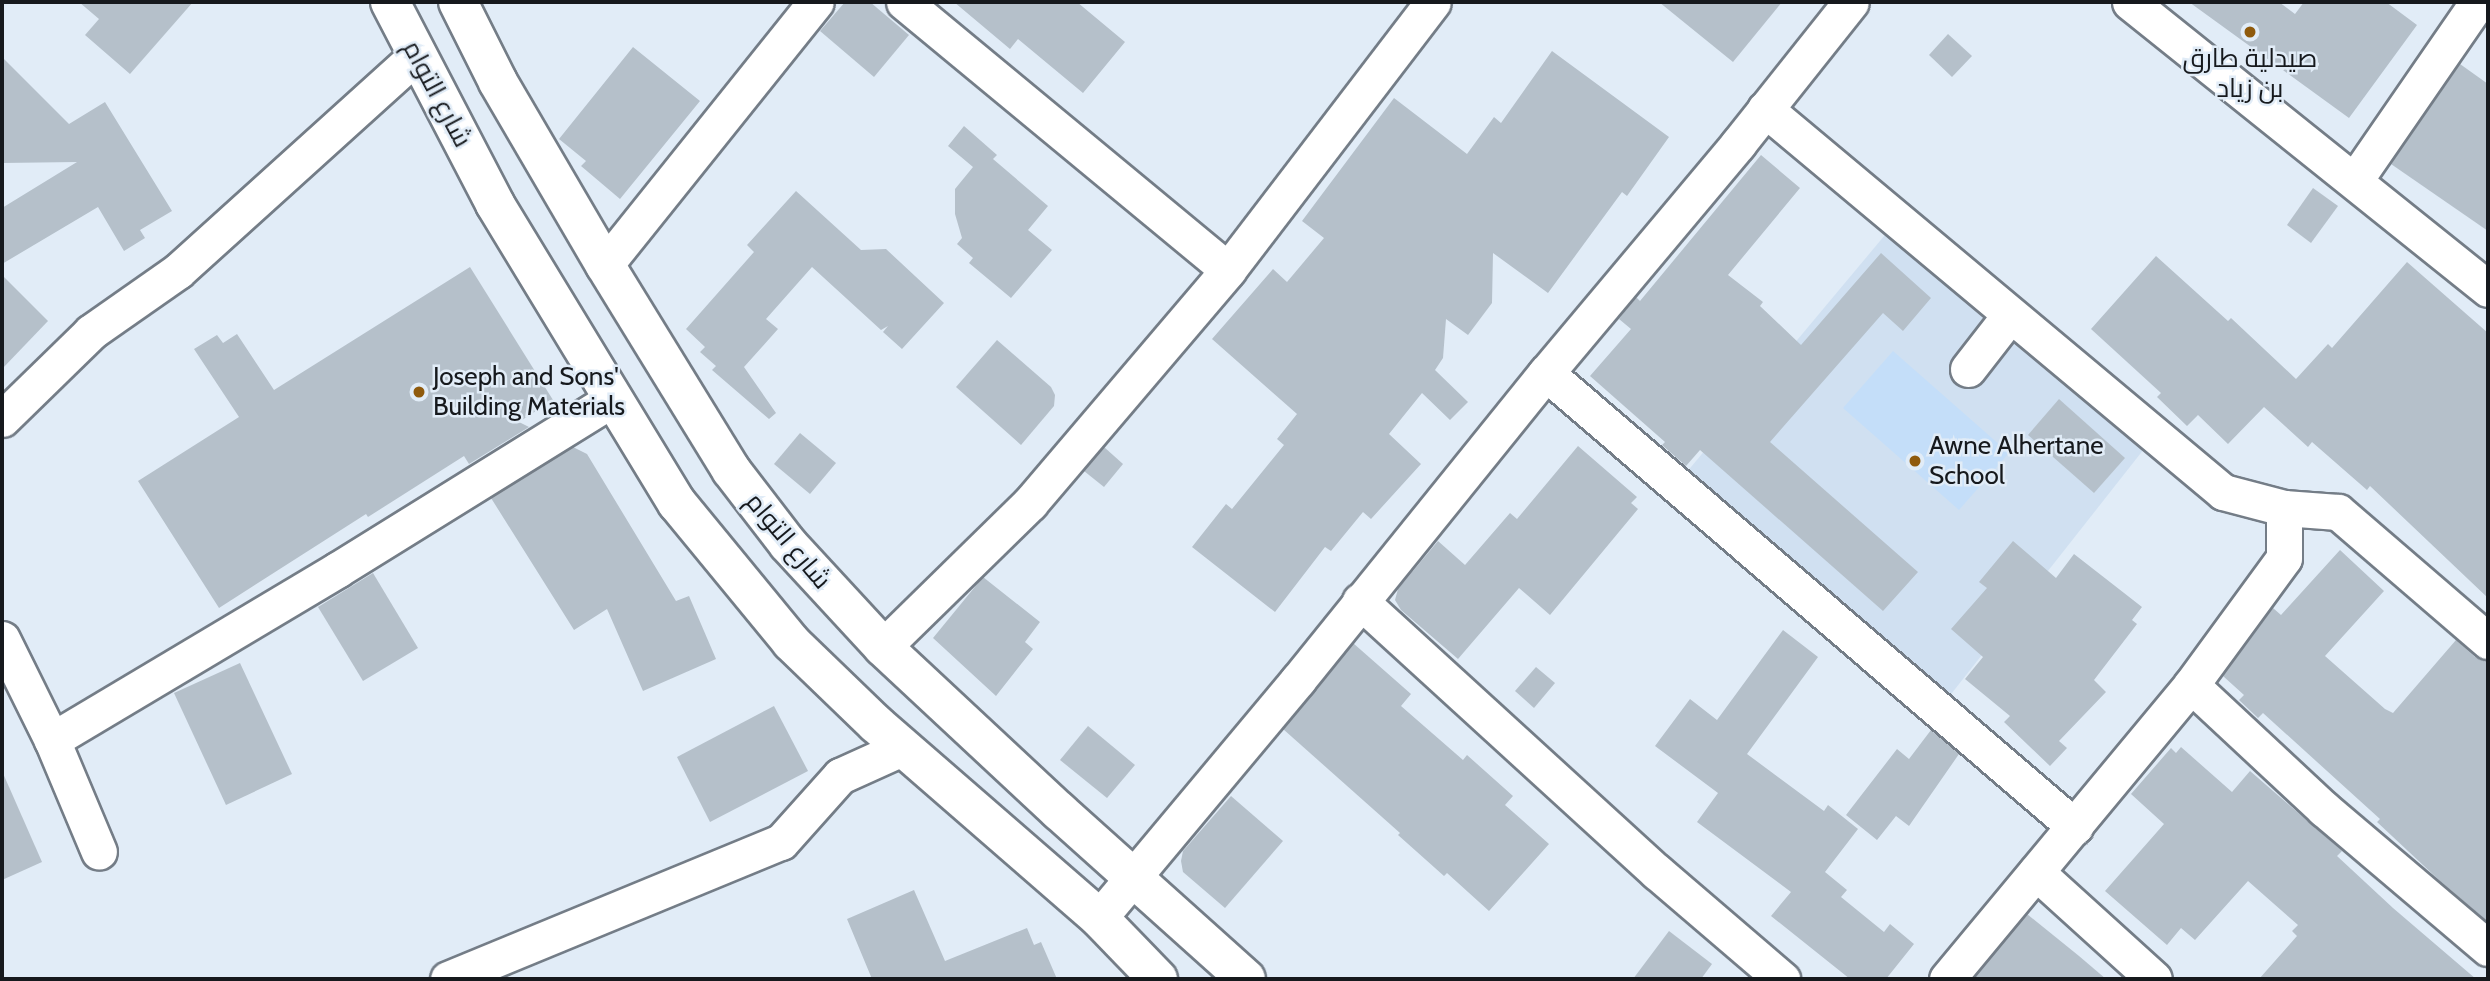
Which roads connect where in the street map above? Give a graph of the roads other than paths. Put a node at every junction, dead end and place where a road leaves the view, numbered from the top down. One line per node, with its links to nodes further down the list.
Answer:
1 (390, 2): 9 (main road, شارع التوام)
2 (458, 2): 12 (main road, شارع التوام)
3 (816, 2): 12 (street)
4 (904, 2): 13 (street)
5 (1433, 2): 13 (street)
6 (1851, 2): 10 (street)
7 (2478, 2): 11 (street)
8 (2149, 7): 11 (street)
9 (416, 56): 18 (main road, شارع التوام); 19 (street)
10 (1765, 109): 15 (street); 17 (street)
11 (2355, 180): 14 (street)
12 (606, 265): 24 (main road, شارع التوام)
13 (1228, 270): 24 (street)
14 (2488, 289)
15 (2010, 315): 16 (street); 20 (street)
16 (1968, 369)
17 (1546, 373): 21 (street); 28 (street)
18 (613, 399): 26 (street); 27 (main road, شارع التوام)
19 (2, 419)
20 (2284, 508): 23 (street); 25 (street)
21 (1360, 601): 31 (street); 37 (street)
22 (2, 639): 26 (street)
23 (2488, 641)
24 (883, 647): 31 (main road, شارع التوام)
25 (2192, 685): 28 (street); 33 (street)
26 (52, 740): 29 (street)
27 (902, 748): 32 (main road, شارع التوام); 34 (street)
28 (2075, 827): 30 (street)
29 (99, 852)
30 (2036, 872): 38 (street); 39 (street)
31 (1133, 876): 32 (street); 36 (main road, شارع التوام)
32 (1099, 918): 35 (main road, شارع التوام)
33 (2488, 948)
34 (448, 979)
35 (1158, 979)
36 (1246, 979)
37 (1782, 979)
38 (1947, 979)
39 (2154, 979)

